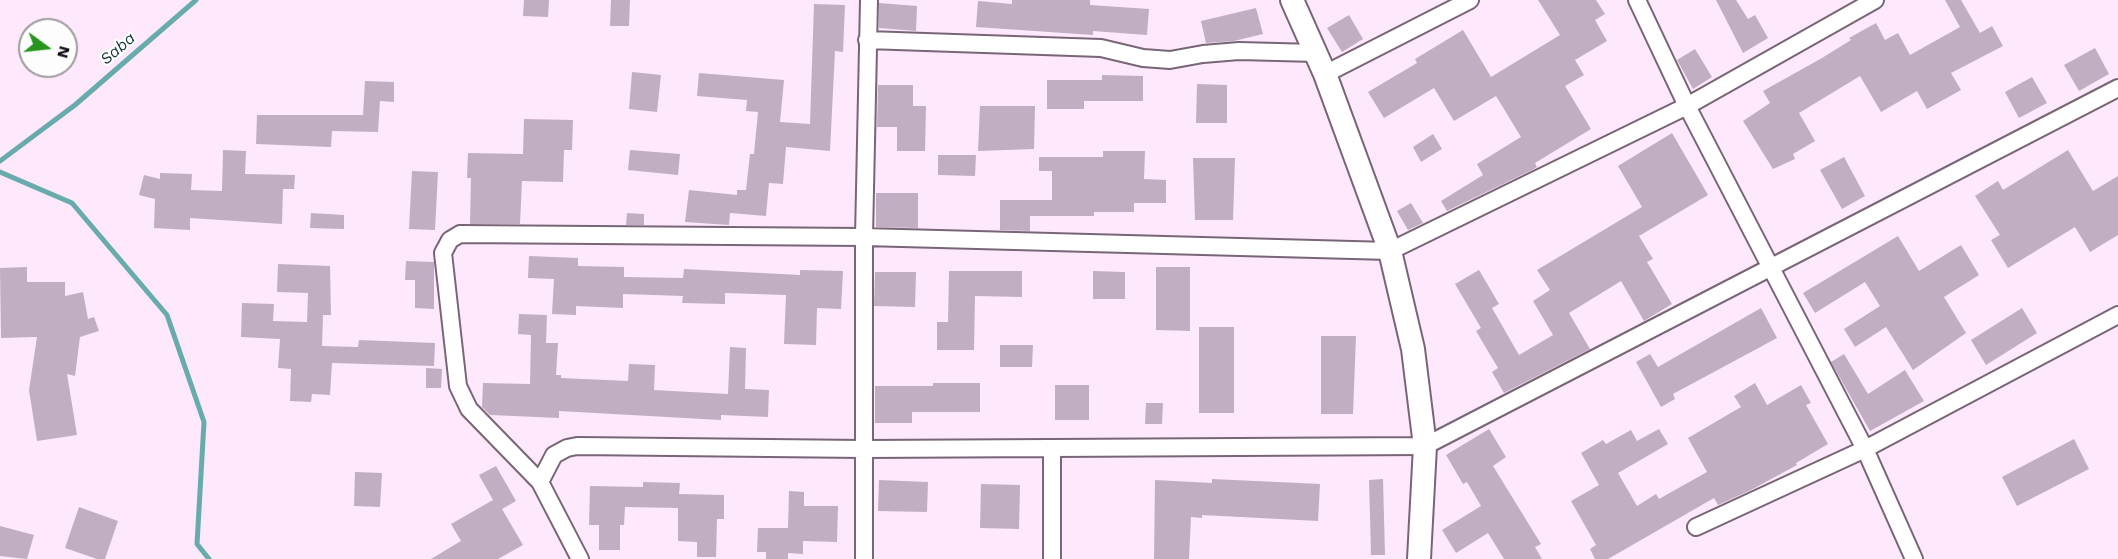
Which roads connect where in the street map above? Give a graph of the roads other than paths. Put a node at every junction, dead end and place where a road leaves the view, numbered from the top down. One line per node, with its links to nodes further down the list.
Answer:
1 (869, 0): 6 (street)
2 (1292, 0): 7 (street)
3 (1470, 0): 8 (street)
4 (1636, 0): 10 (street)
5 (1875, 0): 10 (street)
6 (867, 40): 7 (street); 11 (street)
7 (1316, 53): 8 (street)
8 (1325, 74): 12 (street)
9 (2118, 88): 13 (street)
10 (1687, 106): 12 (street); 13 (street)
11 (864, 237): 12 (street); 17 (street); 19 (street)
12 (1390, 251): 15 (street)
13 (1772, 268): 15 (street); 18 (street)
14 (2118, 315): 18 (street)
15 (1425, 446): 16 (street); 24 (street)
16 (1052, 448): 17 (street); 23 (street)
17 (864, 449): 19 (street); 22 (street)
18 (1864, 449): 20 (street); 25 (street)
19 (540, 482): 21 (street)
20 (1695, 527)
21 (580, 559)
22 (864, 559)
23 (1052, 559)
24 (1419, 559)
25 (1914, 559)

